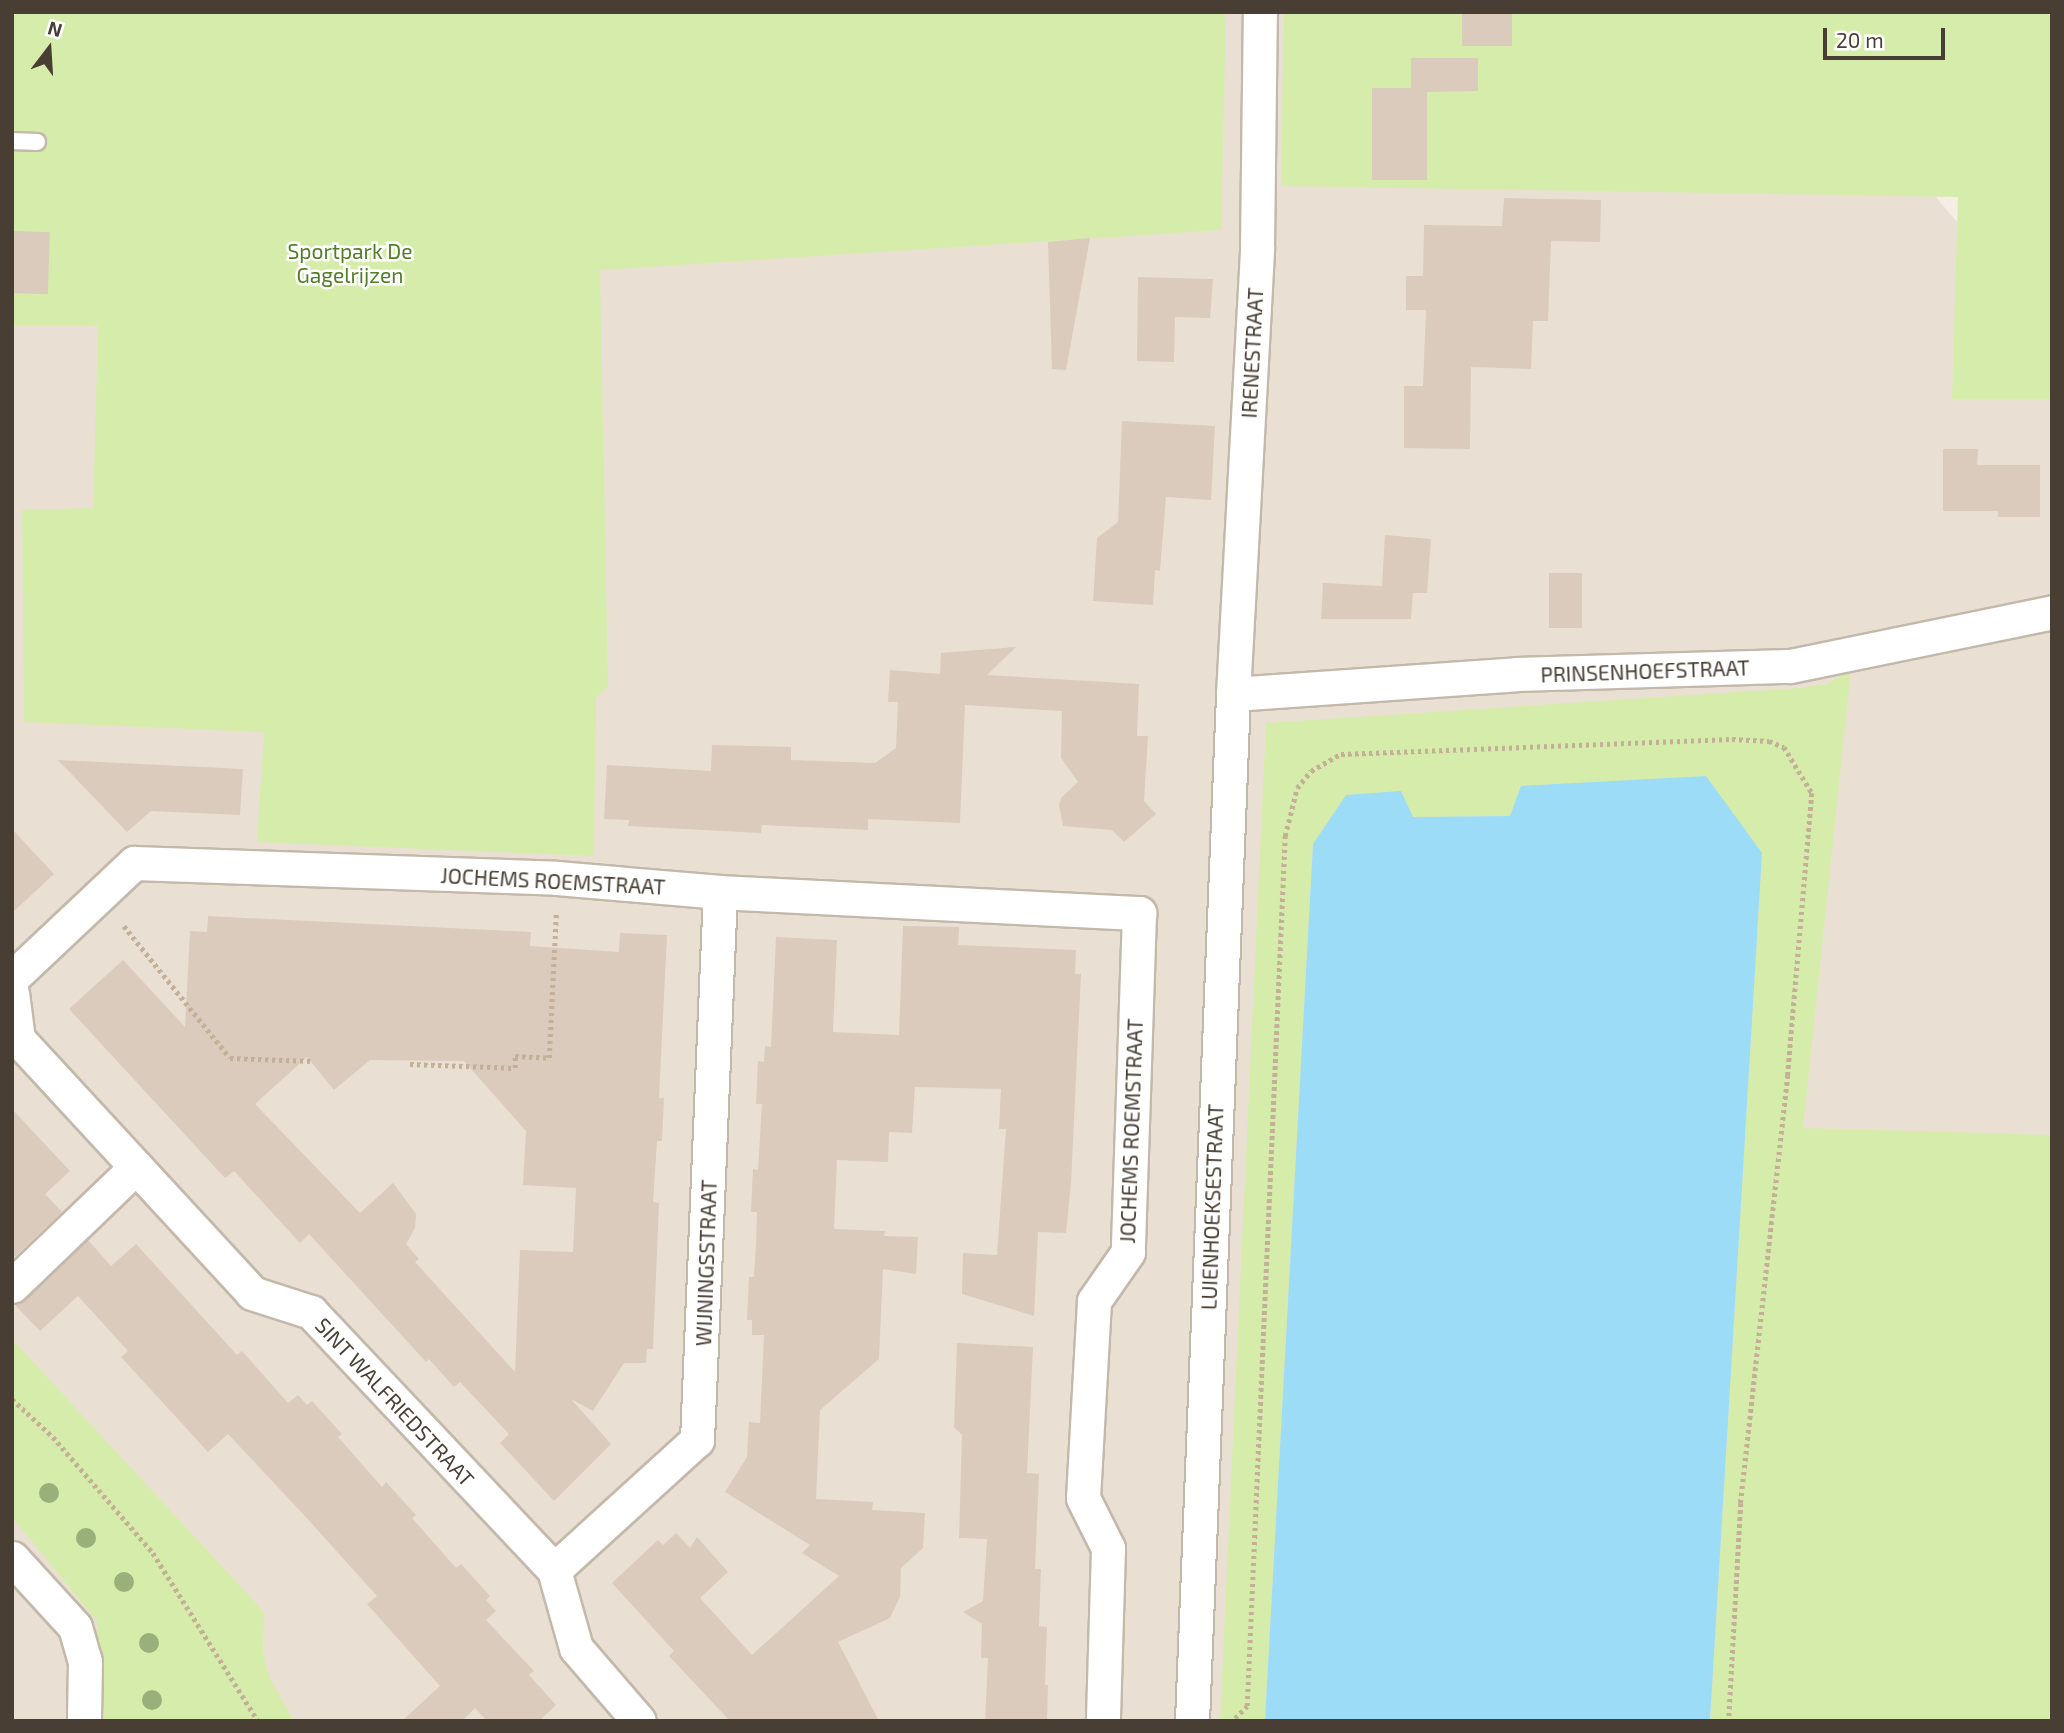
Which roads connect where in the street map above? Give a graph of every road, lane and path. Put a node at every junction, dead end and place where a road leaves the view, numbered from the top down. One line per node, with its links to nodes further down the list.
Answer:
1 (1260, 12): 5 (street, IRENESTRAAT)
2 (12, 141): 3 (lane)
3 (37, 142)
4 (2052, 612): 5 (street, PRINSENHOEFSTRAAT)
5 (1233, 694): 22 (street, LUIENHOEKSESTRAAT)
6 (557, 878): 7 (street, JOCHEMS ROEMSTRAAT); 8 (street, JOCHEMS ROEMSTRAAT); 12 (path)
7 (720, 892): 17 (street, WIJNINGSSTRAAT); 21 (street, JOCHEMS ROEMSTRAAT)
8 (99, 895): 9 (street, JOCHEMS ROEMSTRAAT); 11 (path)
9 (12, 978)
10 (12, 993): 13 (street, SINT WALFRIEDSTRAAT)
11 (313, 1061)
12 (410, 1064)
13 (136, 1167): 14 (street); 17 (street, SINT WALFRIEDSTRAAT)
14 (12, 1286)
15 (12, 1399): 19 (path)
16 (12, 1558): 18 (street)
17 (554, 1570): 20 (street, SINT WALFRIEDSTRAAT)
18 (84, 1721)
19 (258, 1721)
20 (639, 1721)
21 (1103, 1721)
22 (1192, 1721)
23 (1240, 1721): 24 (path)
24 (1729, 1721)

